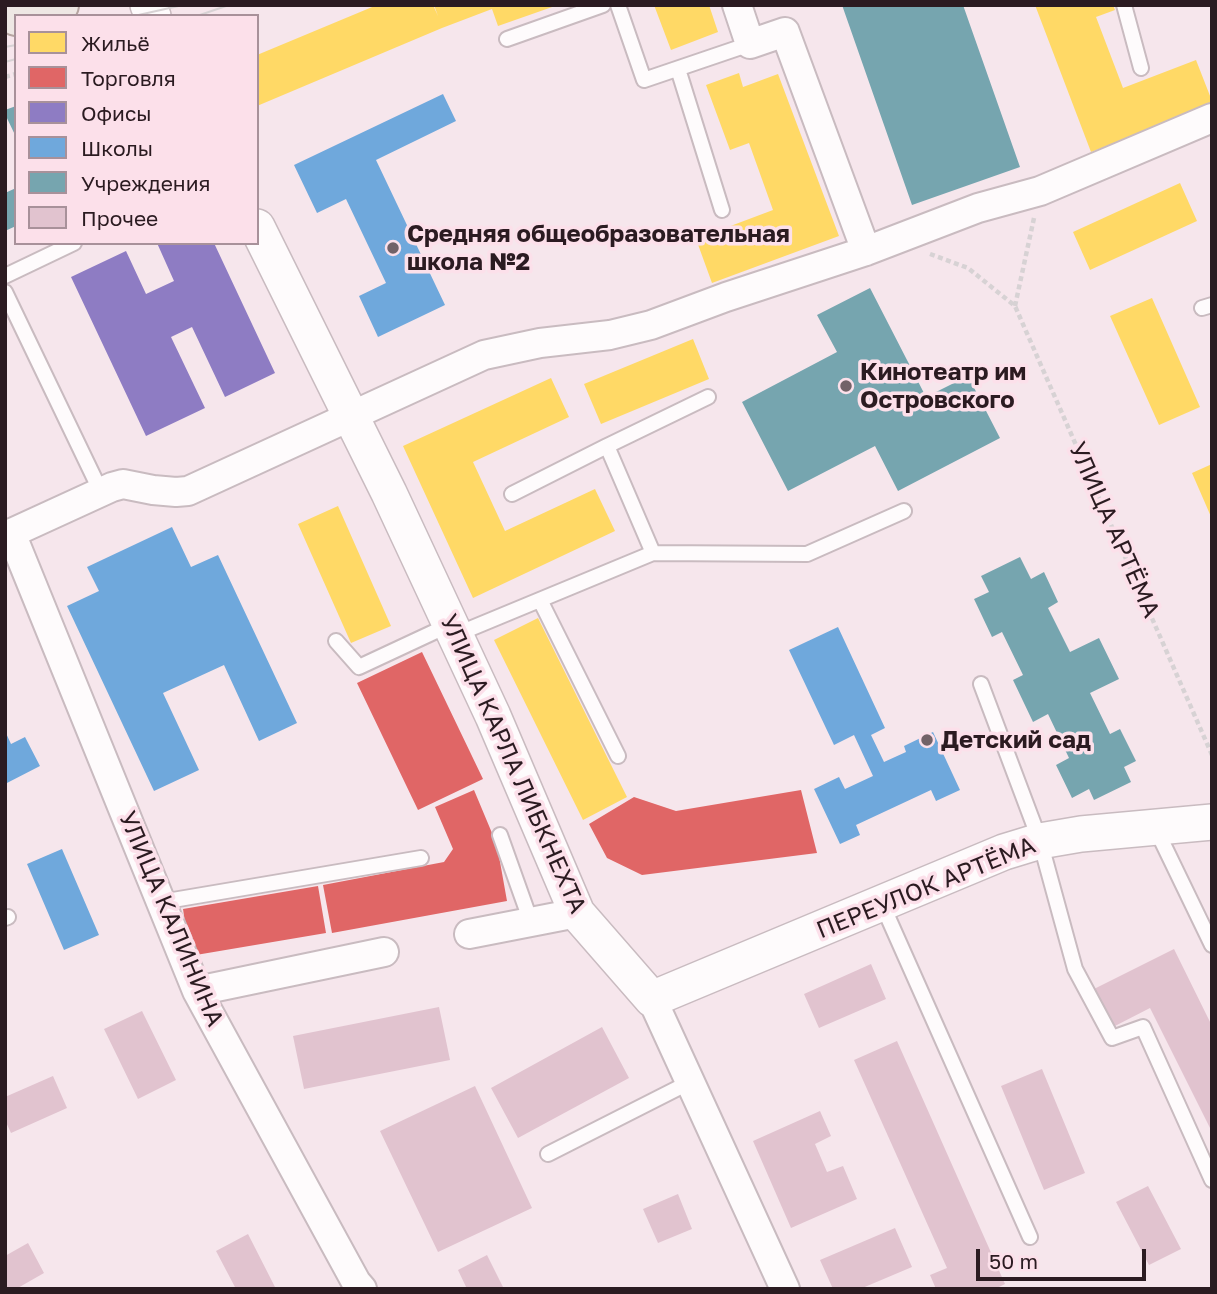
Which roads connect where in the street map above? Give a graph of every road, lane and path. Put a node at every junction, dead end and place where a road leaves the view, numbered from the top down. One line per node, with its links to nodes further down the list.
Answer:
1 (58, 5): 6 (main road)
2 (603, 5): 7 (lane)
3 (618, 5): 10 (lane)
4 (737, 5): 8 (street)
5 (1124, 5): 9 (lane)
6 (24, 14)
7 (507, 39)
8 (750, 44): 10 (lane); 16 (street)
9 (1141, 68)
10 (678, 69): 13 (lane)
11 (1212, 118): 12 (street)
12 (1040, 191): 16 (street); 20 (path)
13 (722, 209)
14 (259, 231): 22 (street, УЛИЦА КАРЛА ЛИБКНЕХТА)
15 (70, 245): 18 (lane)
16 (866, 251): 22 (street)
17 (921, 254): 20 (path)
18 (5, 276)
19 (5, 292): 24 (lane)
20 (1015, 306): 33 (path, УЛИЦА АРТЁМА)
21 (708, 397): 23 (lane)
22 (352, 416): 24 (street); 30 (street, УЛИЦА КАРЛА ЛИБКНЕХТА)
23 (607, 446): 25 (lane); 28 (lane)
24 (101, 492): 27 (street)
25 (512, 494)
26 (904, 511): 28 (lane)
27 (8, 535): 40 (street, УЛИЦА КАЛИНИНА)
28 (653, 553): 29 (lane)
29 (540, 600): 30 (lane); 34 (lane)
30 (453, 630): 31 (lane); 42 (street, УЛИЦА КАРЛА ЛИБКНЕХТА)
31 (336, 641)
32 (981, 684): 38 (lane)
33 (1212, 755)
34 (618, 756)
35 (1212, 822): 36 (street, ПЕРЕУЛОК АРТЁМА)
36 (1155, 827): 38 (street, ПЕРЕУЛОК АРТЁМА); 45 (lane)
37 (500, 835): 43 (lane)
38 (1040, 841): 41 (street, ПЕРЕУЛОК АРТЁМА); 51 (lane)
39 (421, 858): 40 (lane)
40 (161, 902): 47 (street, УЛИЦА КАЛИНИНА)
41 (882, 904): 48 (street, ПЕРЕУЛОК АРТЁМА); 52 (lane)
42 (577, 913): 43 (street); 48 (street, УЛИЦА КАРЛА ЛИБКНЕХТА)
43 (531, 922): 44 (street)
44 (469, 934)
45 (1212, 946)
46 (384, 952): 47 (street)
47 (197, 991): 53 (street, УЛИЦА КАЛИНИНА)
48 (652, 999): 49 (street, УЛИЦА КАРЛА ЛИБКНЕХТА)
49 (690, 1082): 50 (lane); 54 (street, УЛИЦА КАРЛА ЛИБКНЕХТА)
50 (548, 1154)
51 (1212, 1180)
52 (1030, 1237)
53 (362, 1289)
54 (785, 1289)

